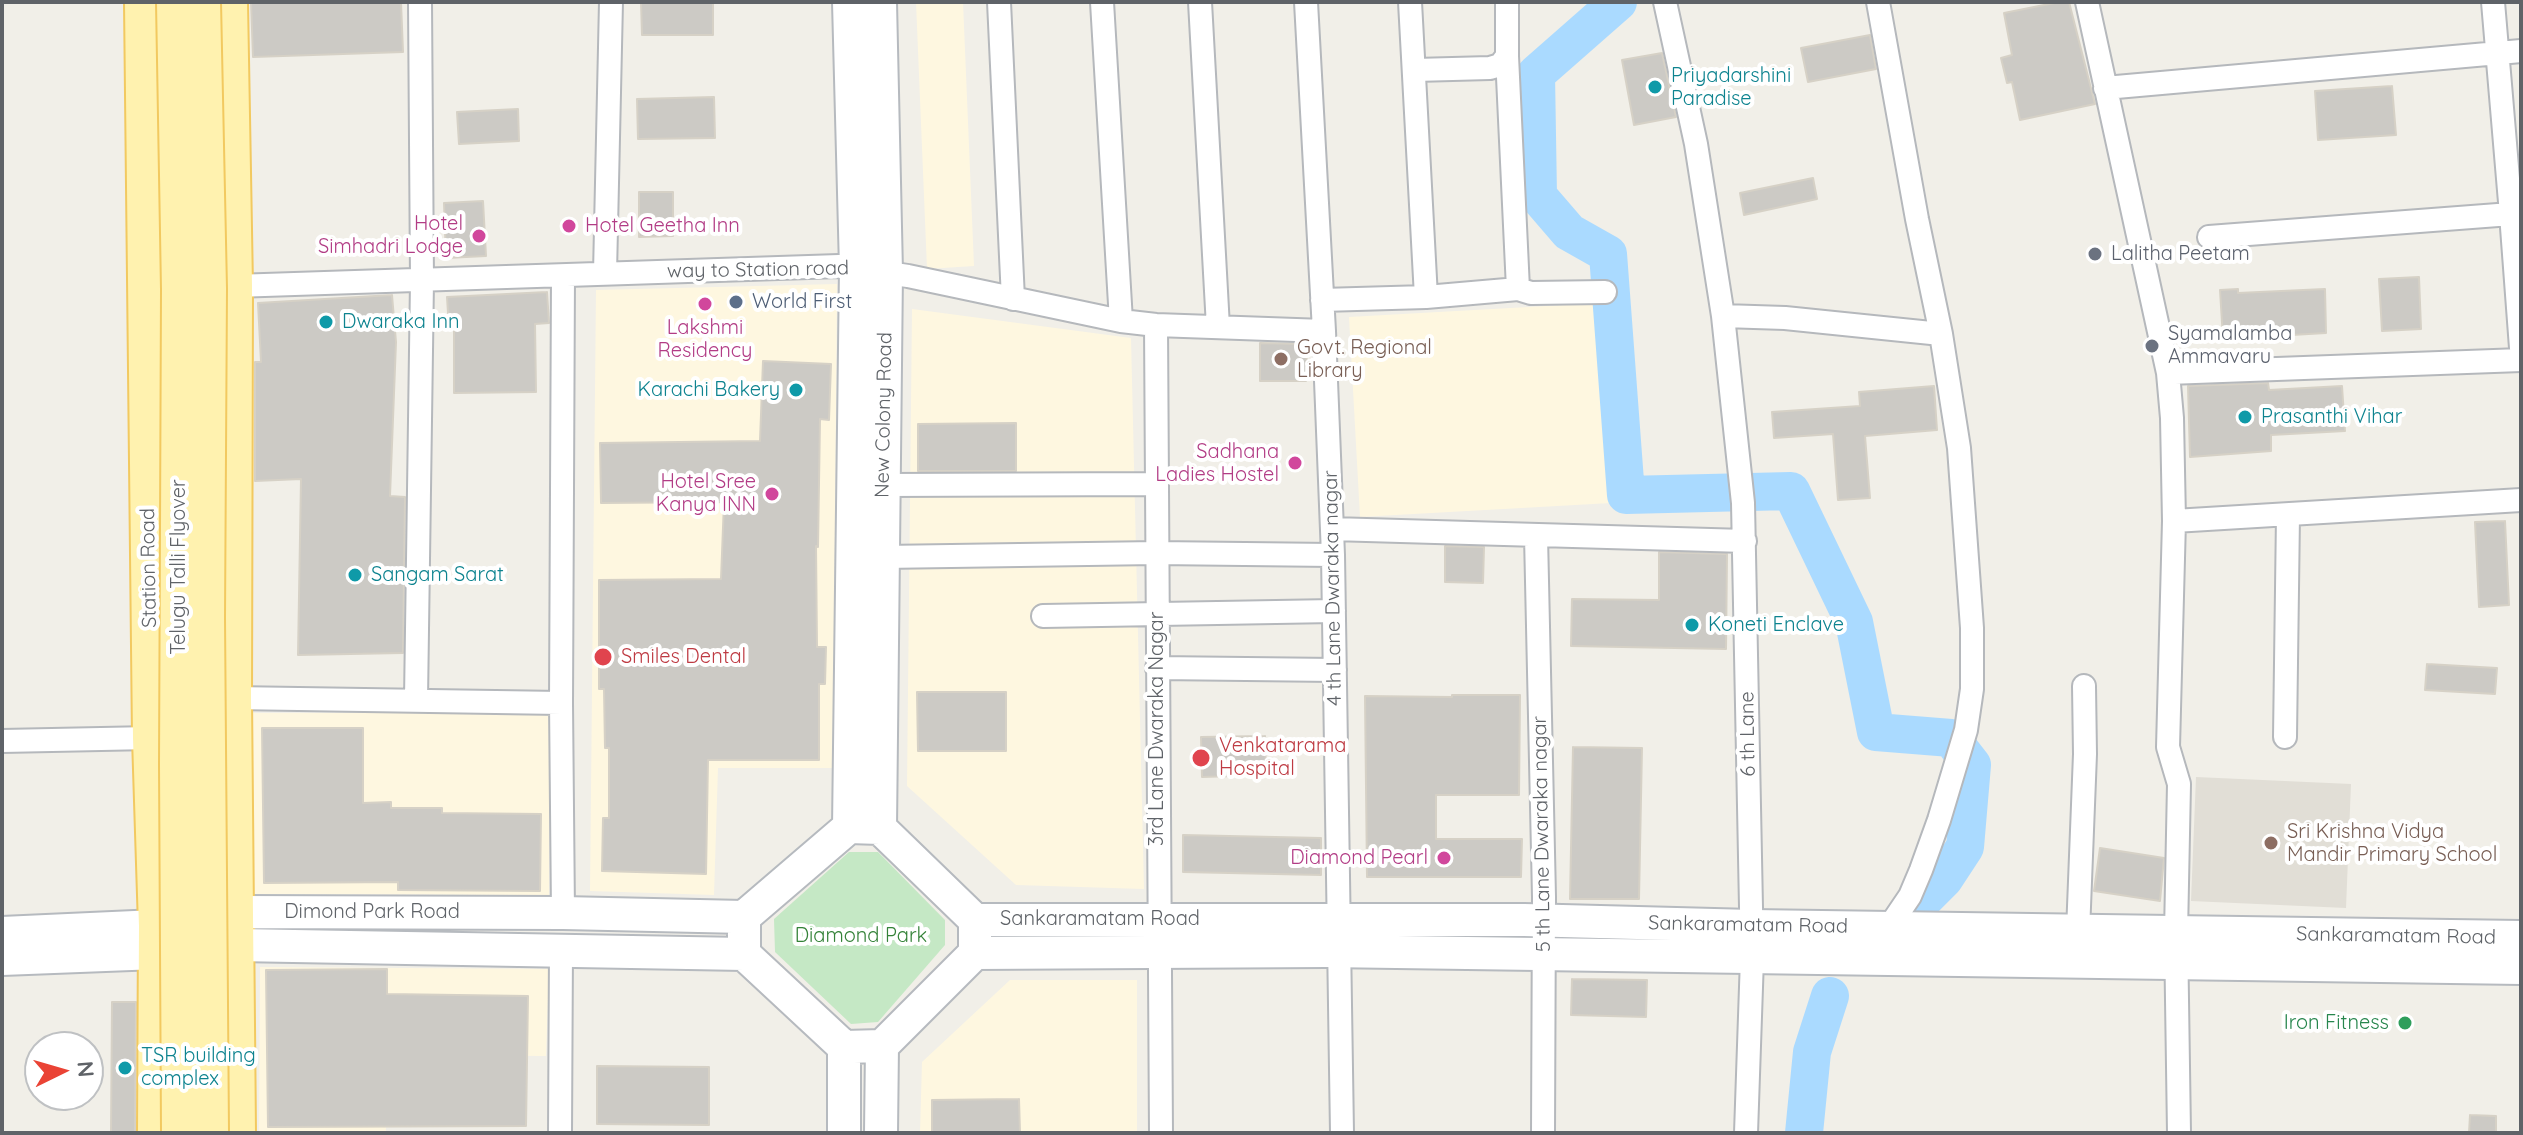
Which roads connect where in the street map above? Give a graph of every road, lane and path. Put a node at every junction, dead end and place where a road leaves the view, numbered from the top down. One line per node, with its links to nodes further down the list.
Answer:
1 (143, 2): 66 (main road, Station Road)
2 (175, 2): 94 (main road, Telugu Talli Flyover, bridge)
3 (202, 2): 95 (main road, Telugu Talli Flyover, bridge)
4 (229, 2): 30 (main road)
5 (420, 2): 29 (street)
6 (611, 2): 27 (street)
7 (849, 2): 26 (main road, New Colony Road)
8 (880, 2): 26 (main road, New Colony Road)
9 (999, 2): 34 (street)
10 (1102, 2): 37 (street)
11 (1200, 2): 39 (street)
12 (1306, 2): 35 (street, 4 th Lane Dwaraka nagar)
13 (1410, 2): 22 (street)
14 (1507, 2): 21 (street)
15 (1665, 2): 36 (street, 6 th Lane)
16 (1878, 2): 41 (street)
17 (2087, 2): 23 (street)
18 (2493, 2): 20 (street)
19 (2521, 51): 20 (street)
20 (2497, 53): 23 (street); 24 (street)
21 (1507, 56): 22 (street); 31 (street)
22 (1415, 70): 33 (street)
23 (2105, 88): 44 (street)
24 (2516, 213): 25 (street); 42 (street)
25 (2209, 237)
26 (871, 270): 27 (street, way to Station road); 34 (street, way to Station road); 46 (main road, New Colony Road); 68 (main road, New Colony Road)
27 (605, 273): 28 (street, way to Station road)
28 (563, 276): 29 (street, way to Station road); 64 (street)
29 (422, 281): 30 (street, way to Station road); 63 (street)
30 (234, 286): 62 (main road)
31 (1518, 289): 32 (street); 33 (street)
32 (1605, 292)
33 (1426, 297): 35 (street)
34 (1013, 299): 37 (street, way to Station road)
35 (1322, 300): 40 (street, 4 th Lane Dwaraka nagar)
36 (1723, 316): 41 (street); 52 (street, 6 th Lane)
37 (1121, 321): 38 (street, way to Station road)
38 (1156, 325): 39 (street, way to Station road); 45 (street, 3rd Lane Dwaraka Nagar)
39 (1218, 327): 40 (street, way to Station road)
40 (1324, 331): 50 (street, 4 th Lane Dwaraka nagar)
41 (1941, 334): 75 (street)
42 (2521, 348)
43 (2521, 360): 44 (street)
44 (2168, 373): 49 (street)
45 (1156, 484): 46 (street); 53 (street, 3rd Lane Dwaraka Nagar)
46 (883, 485): 55 (main road, New Colony Road)
47 (2521, 500): 48 (street)
48 (2288, 515): 49 (street); 65 (street)
49 (2174, 521): 82 (street)
50 (1332, 529): 51 (street); 54 (street, 4 th Lane Dwaraka nagar)
51 (1536, 536): 52 (street); 74 (street, 5 th Lane Dwaraka nagar)
52 (1745, 541): 81 (street, 6 th Lane)
53 (1156, 553): 54 (street); 55 (street); 57 (street, 3rd Lane Dwaraka Nagar)
54 (1333, 555): 56 (street, 4 th Lane Dwaraka nagar)
55 (883, 557): 68 (main road, New Colony Road)
56 (1334, 611): 57 (street); 60 (street, 4 th Lane Dwaraka nagar)
57 (1157, 612): 58 (street); 59 (street, 3rd Lane Dwaraka Nagar)
58 (1043, 616)
59 (1157, 668): 60 (street); 71 (street, 3rd Lane Dwaraka Nagar)
60 (1335, 670): 73 (street, 4 th Lane Dwaraka nagar)
61 (2084, 686): 77 (street)
62 (233, 698): 63 (street); 76 (main road)
63 (416, 699): 64 (street)
64 (561, 703): 69 (street)
65 (2285, 737)
66 (151, 738): 67 (street); 80 (main road, Station Road)
67 (2, 741)
68 (864, 827): 70 (main road); 72 (main road)
69 (563, 913): 70 (main road, Dimond Park Road); 76 (main road, Dimond Park Road)
70 (744, 917): 87 (main road)
71 (1158, 919): 72 (main road, Sankaramatam Road); 73 (main road, Sankaramatam Road); 86 (street, 3rd Lane Dwaraka Nagar)
72 (975, 920): 85 (main road)
73 (1340, 920): 74 (main road, Sankaramatam Road); 84 (street, 4 th Lane Dwaraka nagar)
74 (1544, 920): 81 (main road, Sankaramatam Road); 88 (street, 5 th Lane Dwaraka nagar)
75 (1889, 927): 77 (main road, Sankaramatam Road); 81 (main road, Sankaramatam Road)
76 (237, 929): 80 (main road, Dimond Park Road); 83 (main road, Dimond Park Road); 96 (main road)
77 (2078, 932): 82 (main road, Sankaramatam Road)
78 (2, 933): 80 (main road, Dimond Park Road)
79 (2521, 937): 82 (main road, Sankaramatam Road)
80 (157, 939): 89 (main road, Dimond Park Road); 93 (main road, Station Road)
81 (1752, 942): 82 (main road, Sankaramatam Road); 88 (main road, Sankaramatam Road); 103 (street, 6 th Lane)
82 (2177, 948): 90 (main road, Sankaramatam Road); 104 (street)
83 (561, 949): 87 (main road, Dimond Park Road); 97 (street)
84 (1340, 952): 86 (main road, Sankaramatam Road); 88 (main road, Sankaramatam Road); 101 (street, 4 th Lane Dwaraka nagar)
85 (975, 953): 86 (main road, Sankaramatam Road); 91 (main road)
86 (1158, 953): 100 (street, 3rd Lane Dwaraka Nagar)
87 (744, 954): 92 (main road)
88 (1544, 956): 102 (street, 5 th Lane Dwaraka nagar)
89 (2, 959)
90 (2521, 968)
91 (882, 1046): 92 (main road); 99 (main road)
92 (844, 1047): 98 (main road)
93 (156, 1133)
94 (180, 1133)
95 (210, 1133)
96 (237, 1133)
97 (560, 1133)
98 (844, 1133)
99 (881, 1133)
100 (1161, 1133)
101 (1342, 1133)
102 (1543, 1133)
103 (1746, 1133)
104 (2179, 1133)

